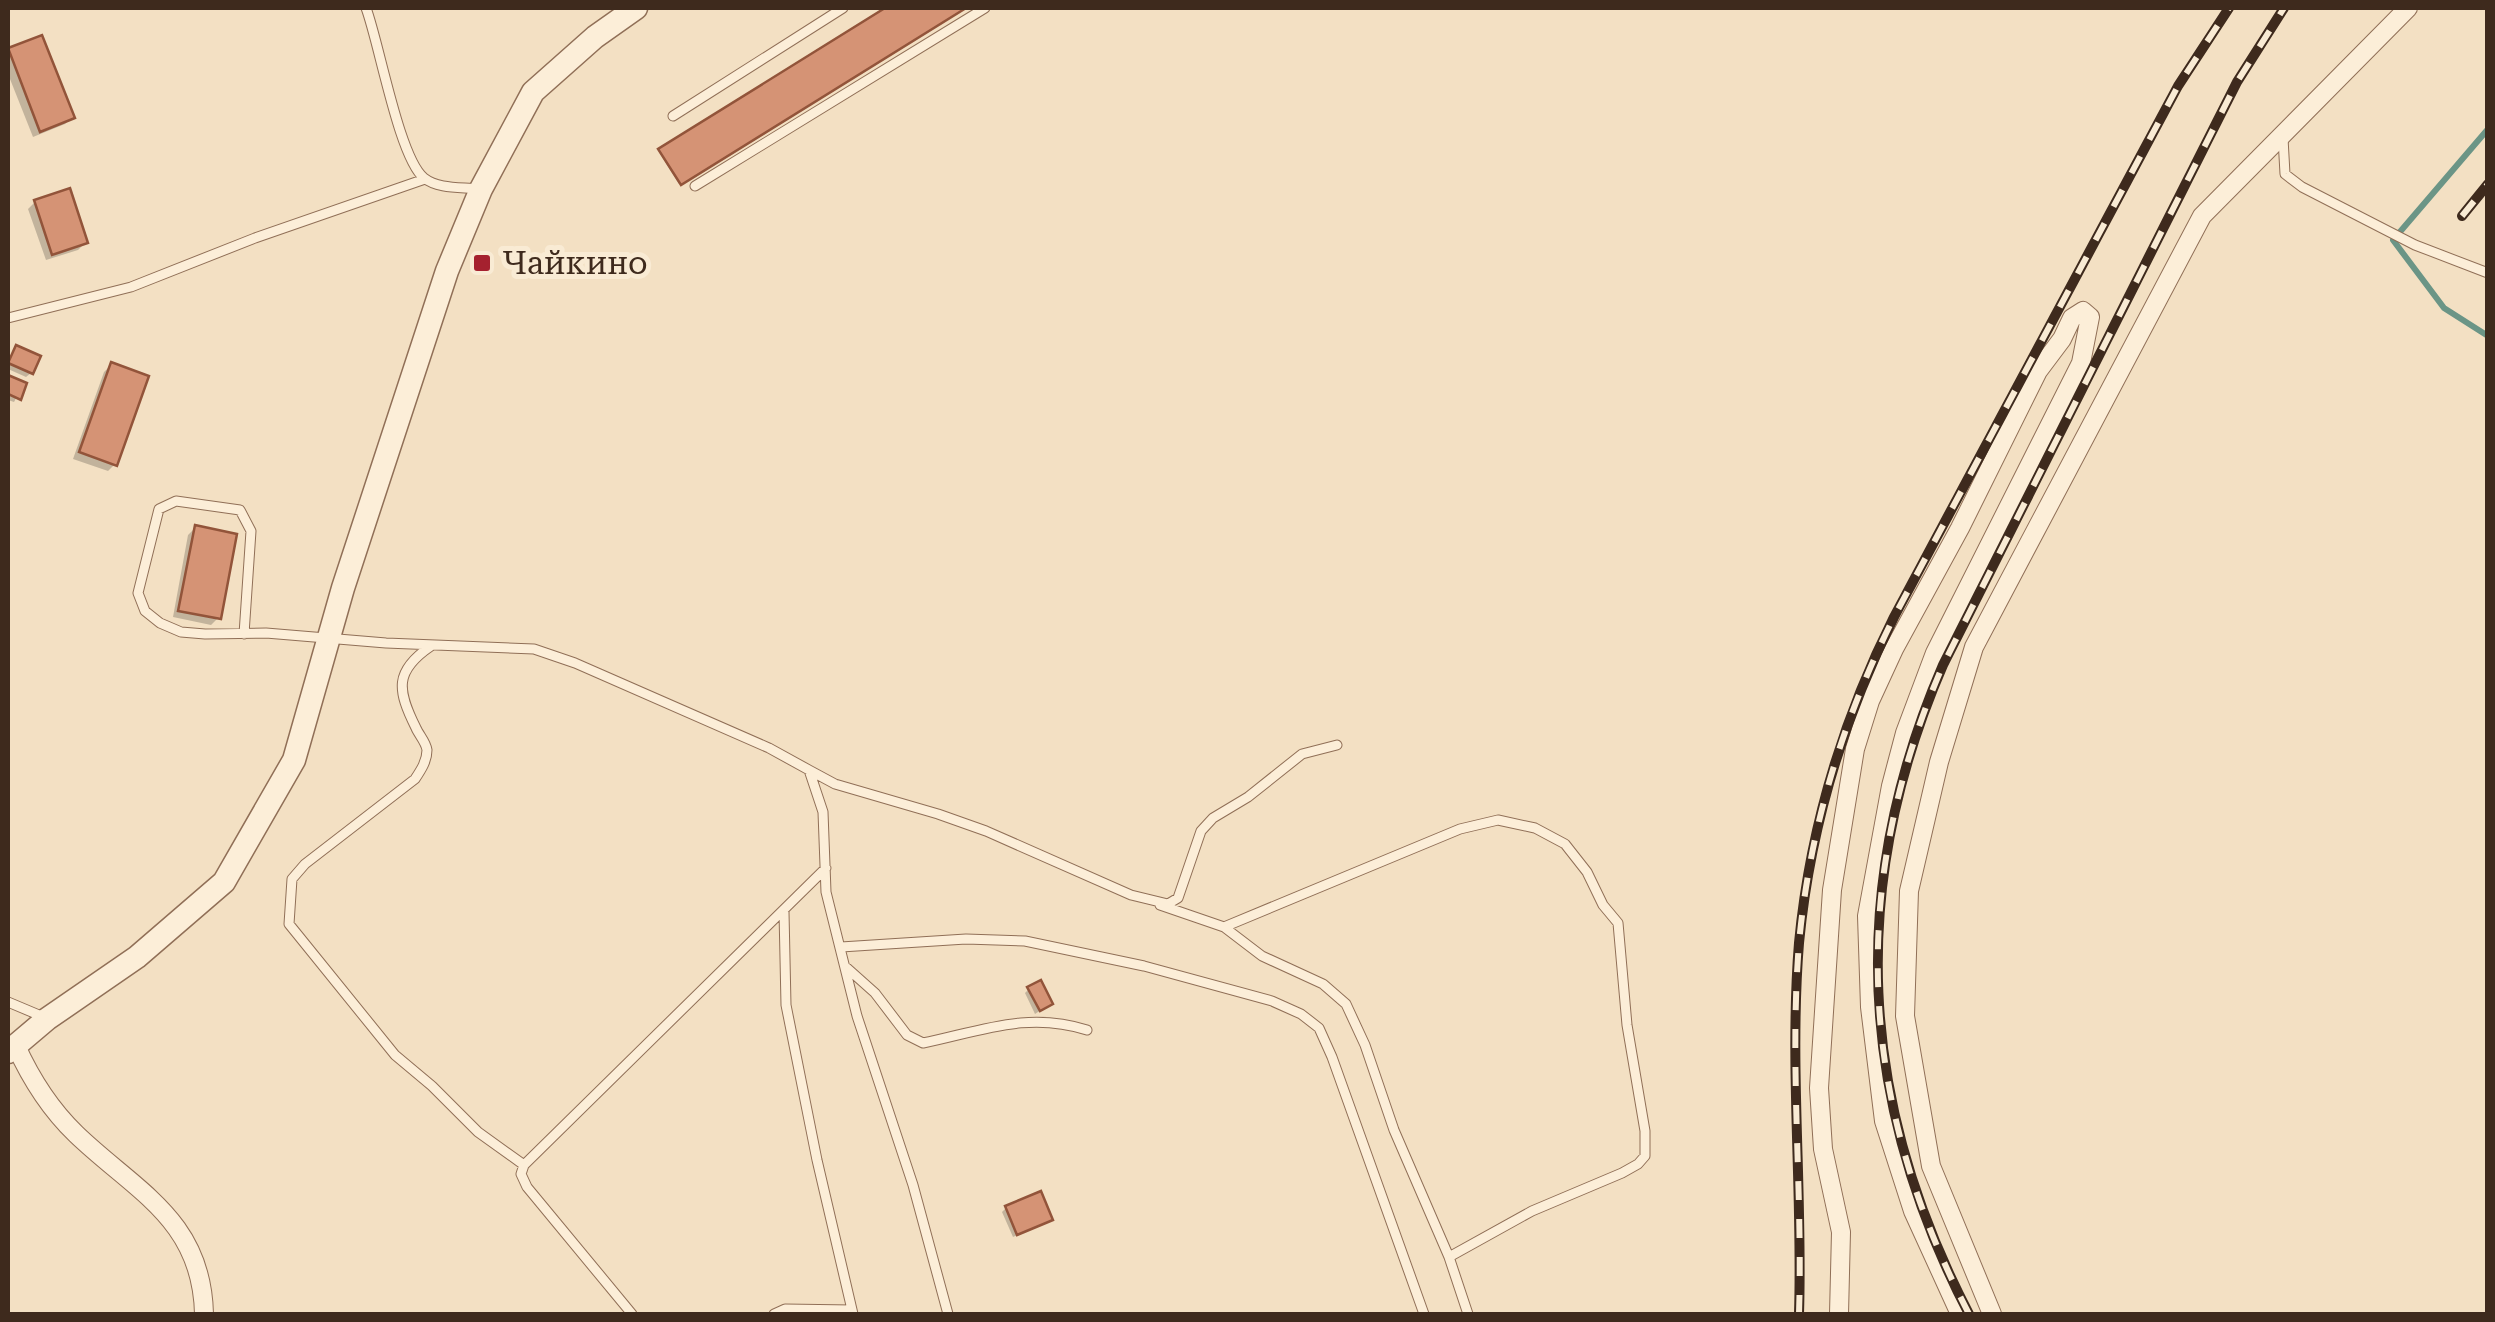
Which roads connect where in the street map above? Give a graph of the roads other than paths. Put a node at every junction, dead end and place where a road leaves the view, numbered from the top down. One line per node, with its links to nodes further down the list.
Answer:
1 (366, 8): 8 (lane)
2 (636, 8): 10 (street)
3 (843, 8): 6 (lane)
4 (984, 8): 9 (lane)
5 (2408, 8): 7 (street)
6 (673, 116)
7 (2285, 132): 11 (lane); 39 (street)
8 (425, 179): 10 (lane); 12 (lane)
9 (695, 186)
10 (480, 189): 14 (street)
11 (2488, 273)
12 (8, 318)
13 (244, 634): 13 (lane); 14 (lane)
14 (329, 637): 15 (lane); 25 (street)
15 (433, 644): 17 (lane); 28 (lane)
16 (1337, 745): 19 (lane)
17 (809, 770): 18 (lane); 19 (lane)
18 (826, 868): 20 (lane); 22 (lane)
19 (1153, 903): 21 (lane)
20 (784, 912): 28 (lane); 30 (lane)
21 (1224, 927): 29 (lane); 29 (lane)
22 (841, 947): 23 (lane); 35 (lane)
23 (845, 966): 26 (lane); 34 (lane)
24 (8, 1002): 25 (lane)
25 (47, 1019): 27 (street)
26 (1087, 1030)
27 (12, 1049): 31 (street)
28 (524, 1165): 32 (lane)
29 (1449, 1256): 36 (lane)
30 (853, 1312): 33 (lane)
31 (204, 1314)
32 (632, 1314)
33 (774, 1314)
34 (948, 1314)
35 (1424, 1314)
36 (1468, 1314)
37 (1839, 1314): 38 (street)
38 (1960, 1314)
39 (1992, 1314)

